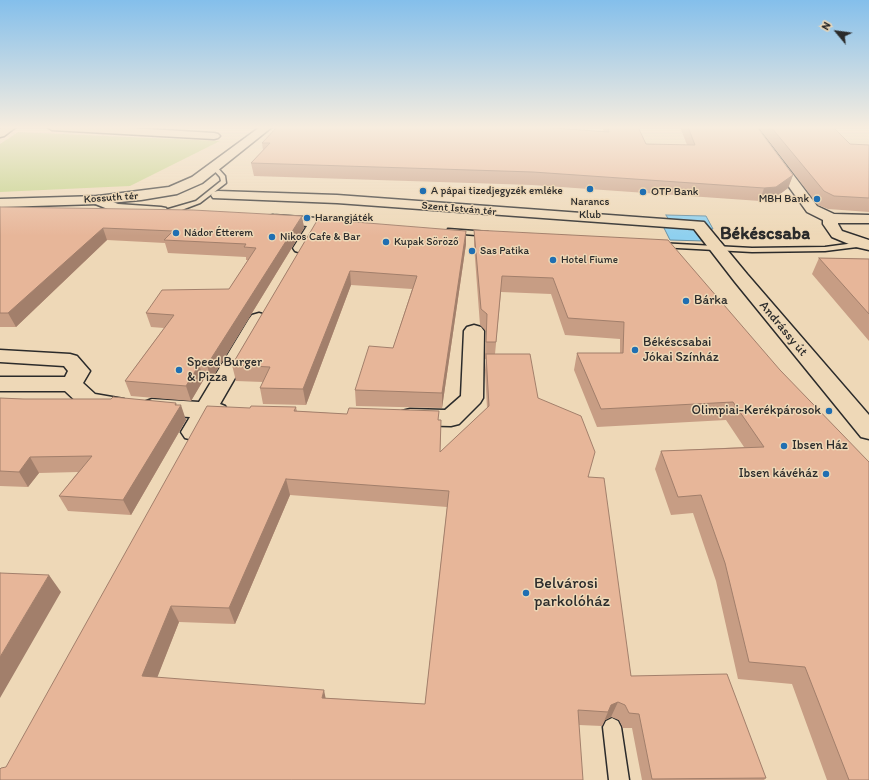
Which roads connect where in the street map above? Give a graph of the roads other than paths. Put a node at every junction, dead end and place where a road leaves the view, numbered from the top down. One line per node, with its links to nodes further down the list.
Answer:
1 (219, 163): 3 (street, Kossuth tér)
2 (778, 163): 10 (street)
3 (214, 167): 5 (street, Kossuth tér); 7 (lane)
4 (218, 195): 12 (street, Szent István tér)
5 (98, 200): 6 (street, Kossuth tér); 7 (street)
6 (0, 203)
7 (168, 212): 8 (street)
8 (203, 214)
9 (256, 218): 18 (street)
10 (831, 218): 11 (street); 16 (street)
11 (869, 219)
12 (700, 225): 17 (street, Andrássy út)
13 (443, 231): 14 (lane)
14 (498, 234)
15 (648, 244): 17 (lane)
16 (866, 244): 17 (lane)
17 (719, 249): 27 (street, Andrássy út)
18 (292, 264)
19 (268, 304): 24 (street)
20 (474, 331): 26 (street)
21 (0, 356): 23 (street)
22 (0, 384): 23 (street)
23 (72, 384): 24 (street)
24 (205, 411): 25 (street); 28 (street)
25 (236, 412)
26 (387, 416)
27 (869, 431)
28 (182, 453)
29 (612, 727): 30 (lane)
30 (619, 780)

